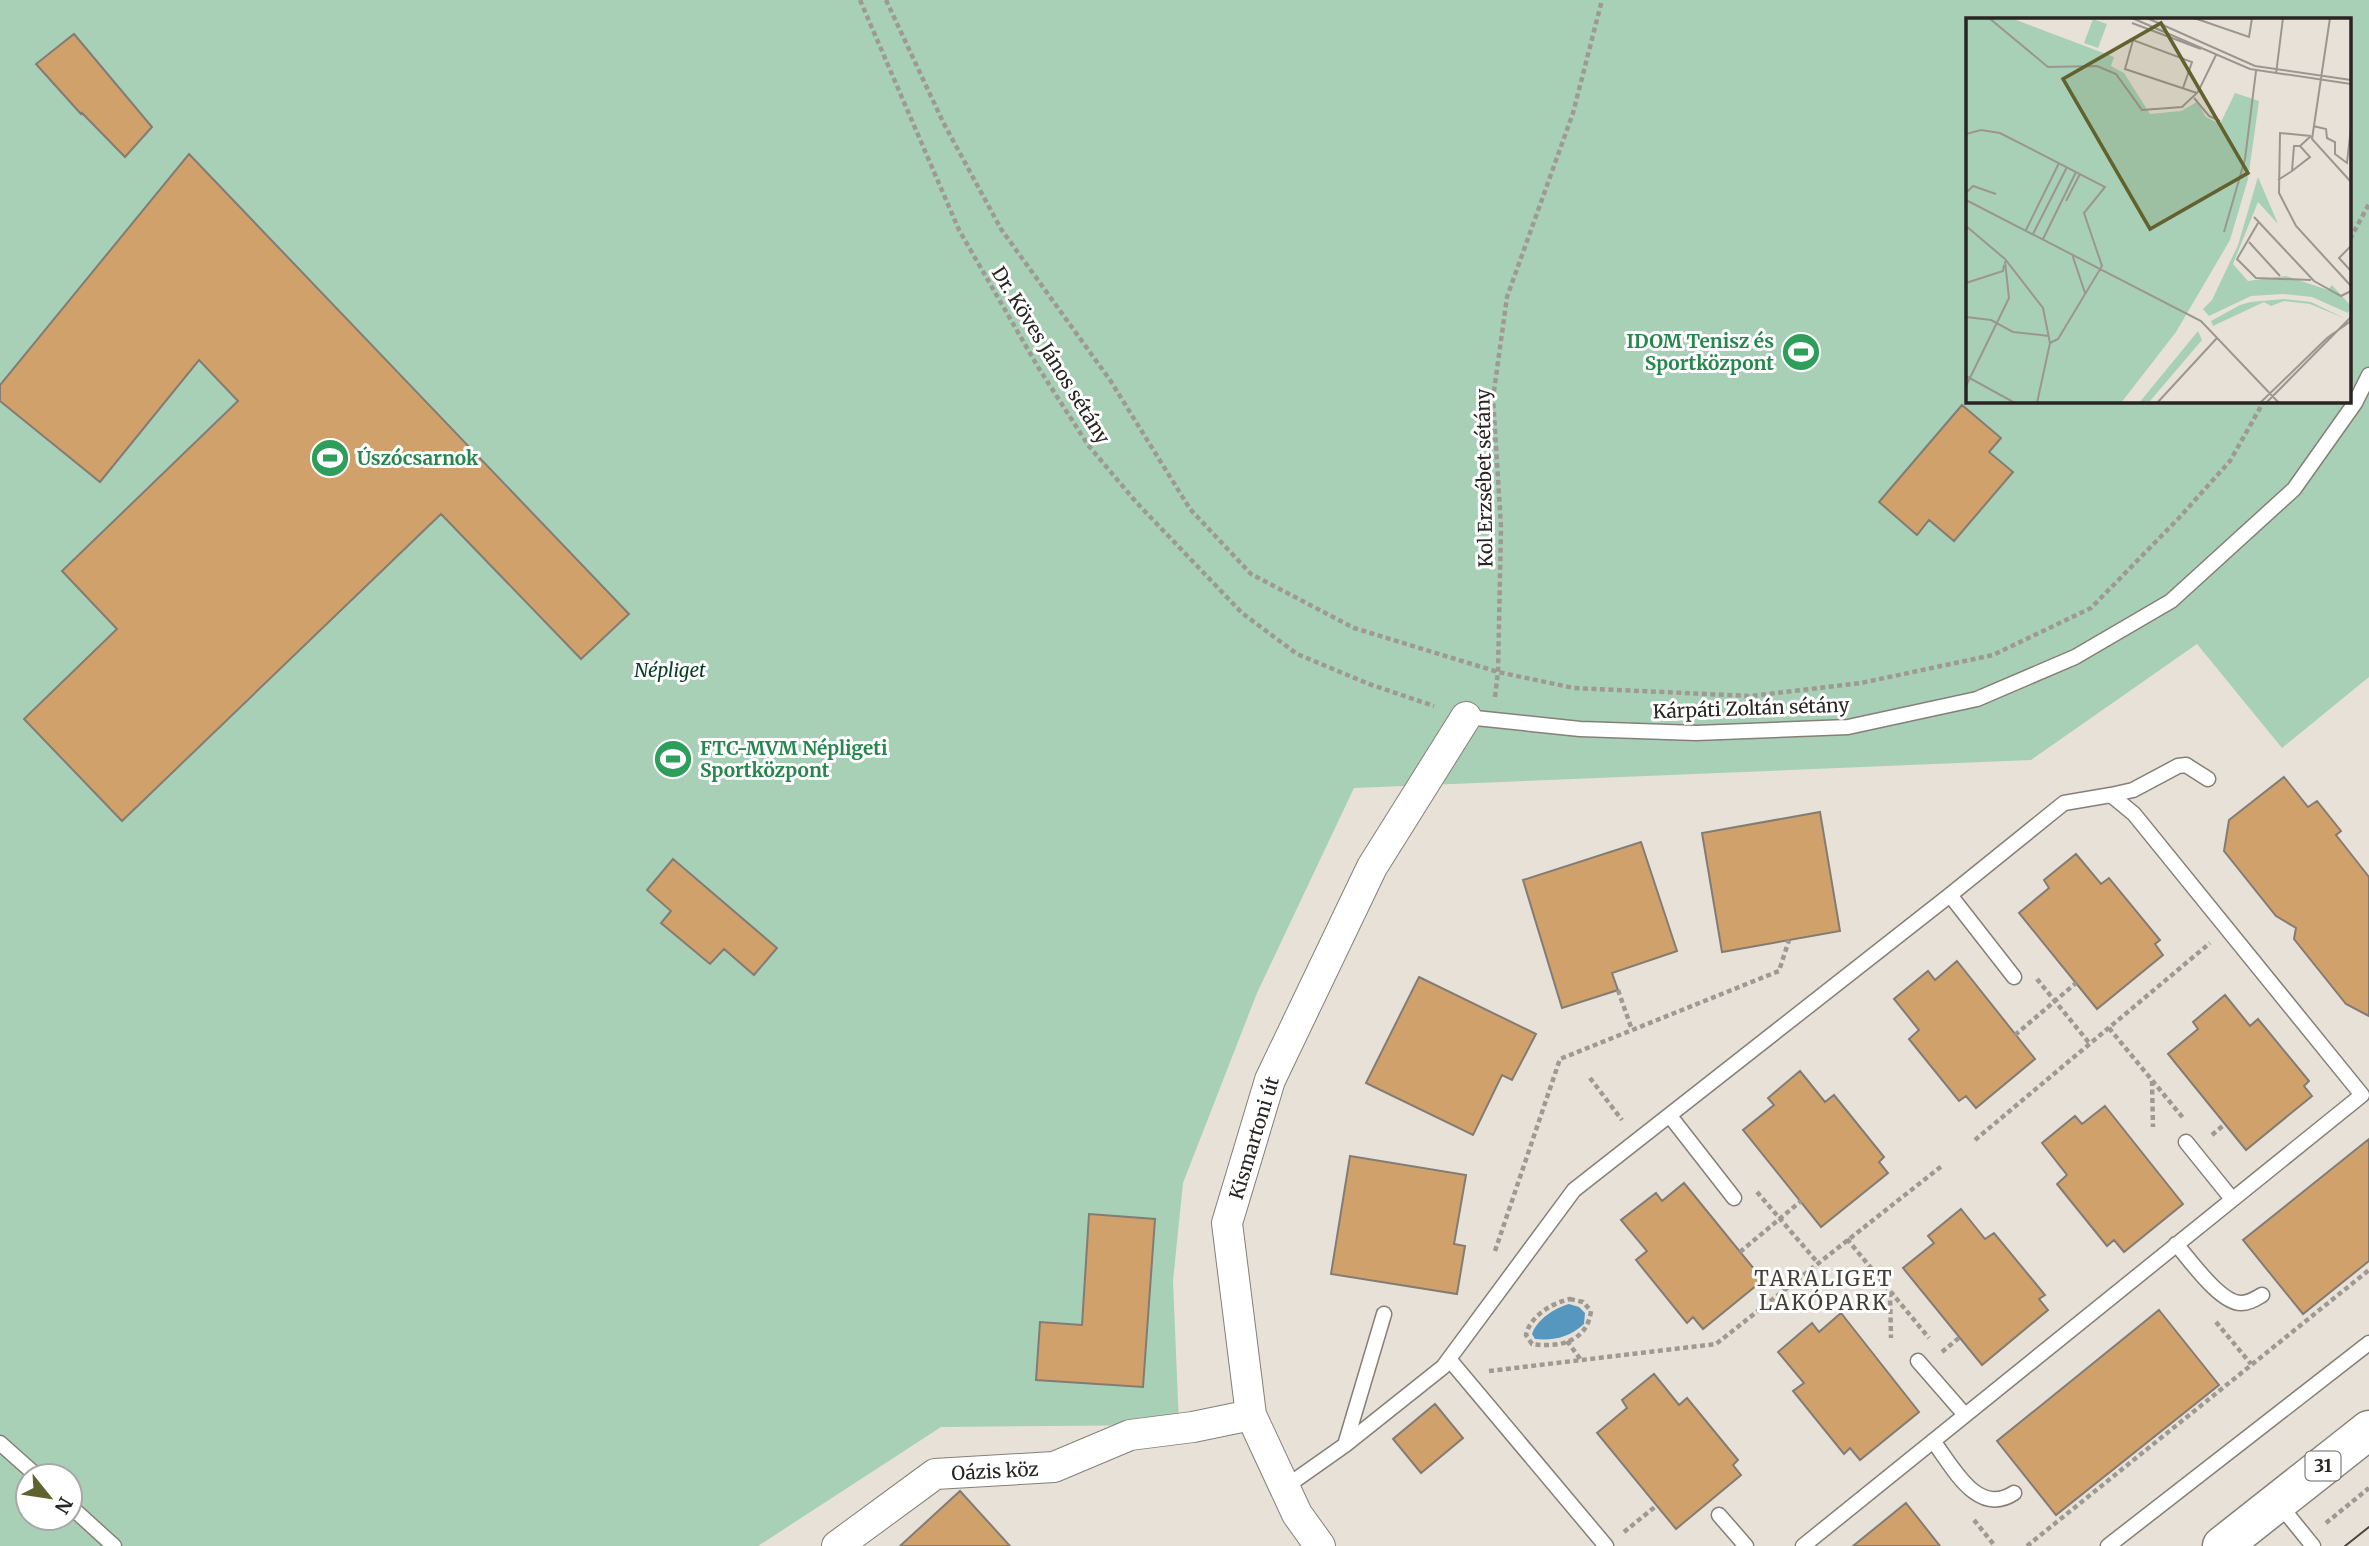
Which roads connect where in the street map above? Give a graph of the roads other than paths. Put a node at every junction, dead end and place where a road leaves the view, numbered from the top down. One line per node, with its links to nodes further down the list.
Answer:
1 (2369, 375): 2 (lane, Kárpáti Zoltán sétány)
2 (1479, 718): 17 (street, Kismartoni út)
3 (2208, 779): 4 (lane)
4 (2110, 795): 5 (lane); 10 (lane)
5 (1950, 895): 6 (lane); 7 (lane)
6 (2014, 977)
7 (1670, 1116): 9 (lane); 15 (lane)
8 (2186, 1142): 10 (lane)
9 (1734, 1198)
10 (2232, 1199): 11 (lane)
11 (2176, 1244): 12 (lane); 18 (lane)
12 (2262, 1295)
13 (1384, 1314): 22 (lane)
14 (2369, 1343): 31 (lane)
15 (1449, 1359): 22 (lane); 29 (lane)
16 (1918, 1361): 18 (lane)
17 (1251, 1415): 24 (street, Kismartoni út); 33 (street, Oázis köz)
18 (1965, 1415): 20 (lane)
19 (2369, 1430): 26 (main road, 31)
20 (1933, 1441): 25 (lane); 36 (lane)
21 (0, 1443): 23 (lane)
22 (1345, 1446): 24 (lane)
23 (21, 1462)
24 (1284, 1488): 34 (street, Kismartoni út)
25 (2014, 1493)
26 (2277, 1502): 30 (lane); 37 (main road, 31)
27 (1718, 1515): 35 (lane)
28 (84, 1519): 32 (lane)
29 (1611, 1542)
30 (2310, 1542)
31 (2111, 1545)
32 (114, 1546)
33 (837, 1546)
34 (1320, 1546)
35 (1746, 1546)
36 (1803, 1546)
37 (2222, 1546)

